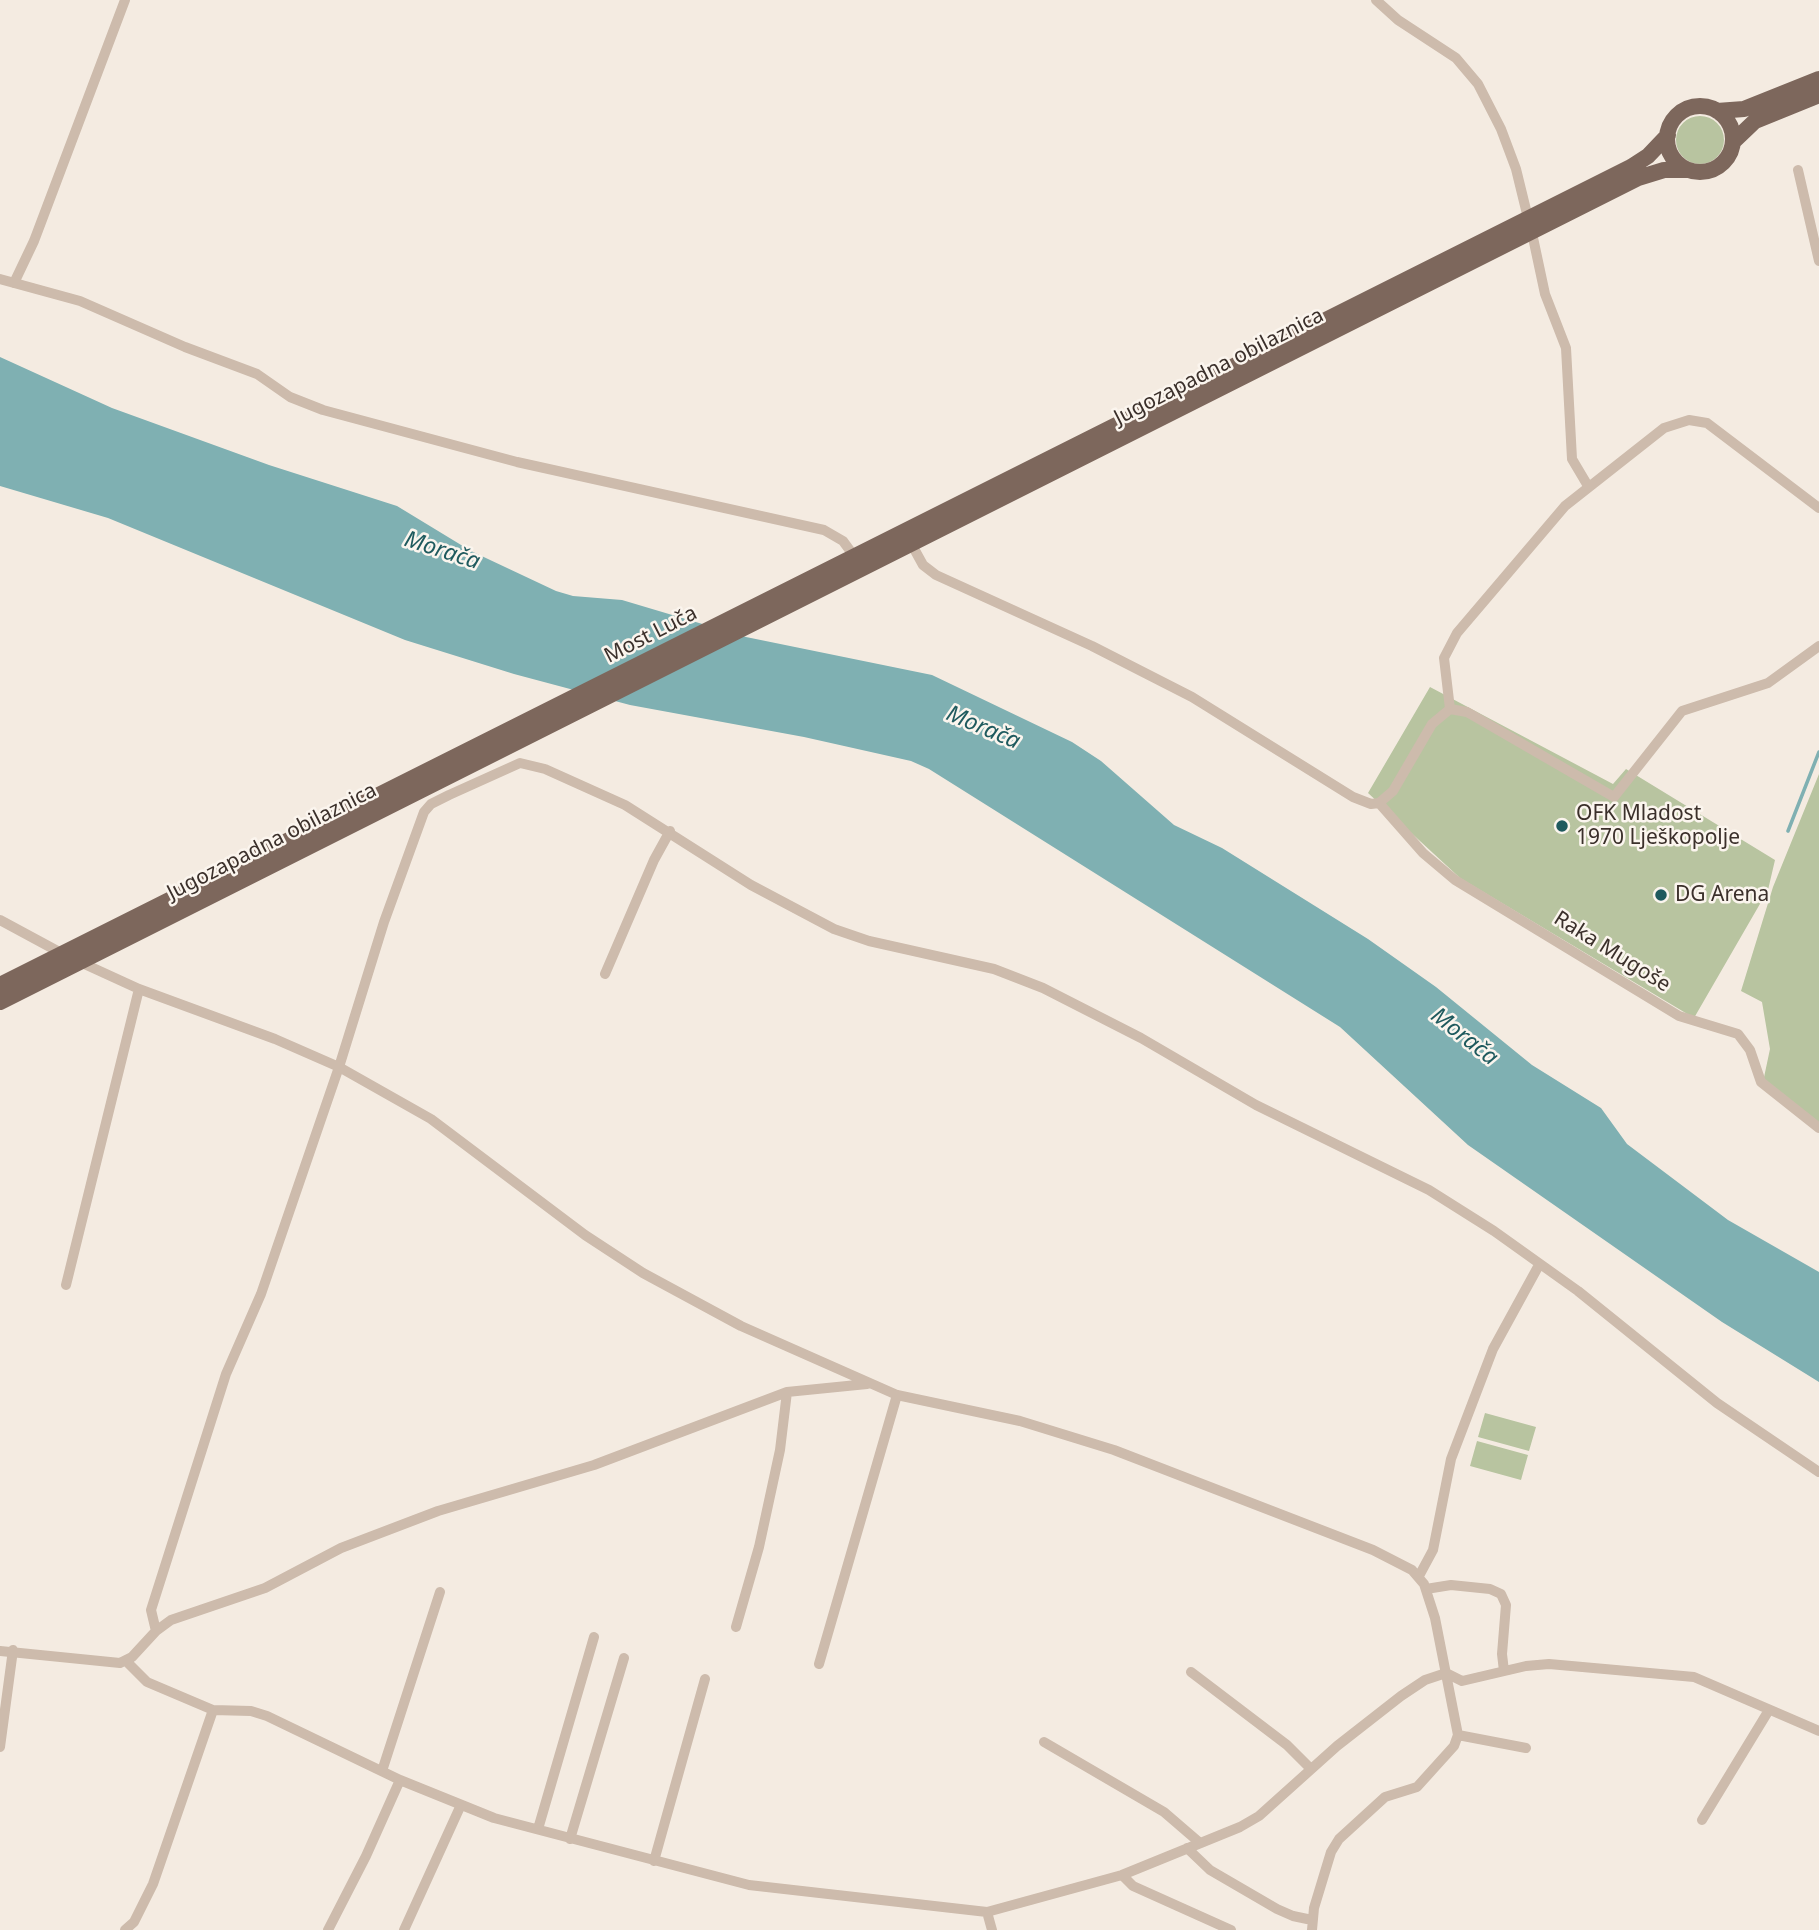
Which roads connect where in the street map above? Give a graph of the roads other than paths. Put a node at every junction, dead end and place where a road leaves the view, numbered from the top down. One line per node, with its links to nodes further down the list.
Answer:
1 (125, 0): 13 (street)
2 (1376, 0): 10 (street)
3 (1819, 79): 5 (main road)
4 (1819, 94): 7 (main road)
5 (1717, 111): 6 (main road); 7 (main road)
6 (1668, 135): 8 (main road); 10 (main road, Jugozapadna obilaznica)
7 (1733, 142): 8 (main road)
8 (1689, 170): 10 (main road, Jugozapadna obilaznica)
9 (1798, 170): 11 (street)
10 (1530, 225): 14 (street); 16 (main road, Jugozapadna obilaznica); 17 (main road, Jugozapadna obilaznica)
11 (1819, 261)
12 (0, 279): 13 (street)
13 (14, 283): 17 (street)
14 (1588, 485): 15 (street); 20 (street)
15 (1819, 508)
16 (912, 545): 18 (main road, Jugozapadna obilaznica); 22 (street)
17 (854, 556): 18 (main road, Jugozapadna obilaznica)
18 (769, 608): 21 (main road, Most Luča)
19 (1819, 646): 20 (street)
20 (1450, 709): 22 (street)
21 (560, 713): 25 (main road, Jugozapadna obilaznica); 26 (main road, Jugozapadna obilaznica)
22 (1379, 803): 32 (street, Raka Mugoše)
23 (670, 831): 27 (street); 31 (street); 33 (street)
24 (0, 920): 25 (street)
25 (63, 954): 28 (main road, Jugozapadna obilaznica)
26 (80, 962): 29 (street); 30 (main road, Jugozapadna obilaznica)
27 (605, 974)
28 (0, 985)
29 (139, 989): 31 (street); 34 (street)
30 (0, 1002)
31 (339, 1067): 35 (street); 43 (street)
32 (1819, 1128)
33 (1539, 1265): 38 (street); 39 (street)
34 (66, 1285)
35 (870, 1384): 36 (street); 37 (street)
36 (787, 1392): 42 (street); 43 (street)
37 (897, 1395): 39 (street); 49 (street)
38 (1819, 1472)
39 (1419, 1576): 40 (street)
40 (1426, 1588): 50 (street); 52 (street)
41 (440, 1592): 62 (street)
42 (736, 1627)
43 (156, 1631): 48 (street)
44 (594, 1637): 66 (street)
45 (13, 1650): 46 (street); 48 (street); 59 (street)
46 (0, 1651)
47 (624, 1658): 67 (street)
48 (127, 1661): 54 (street)
49 (819, 1664)
50 (1504, 1671): 52 (street); 55 (street)
51 (1191, 1672): 61 (street)
52 (1446, 1673): 57 (street); 61 (street)
53 (705, 1679): 70 (street)
54 (213, 1710): 62 (street); 74 (street)
55 (1769, 1710): 56 (street); 65 (street)
56 (1819, 1731)
57 (1458, 1735): 60 (street); 73 (street)
58 (1044, 1742): 68 (street)
59 (0, 1747)
60 (1526, 1748)
61 (1311, 1769): 68 (street)
62 (382, 1771): 63 (street)
63 (400, 1780): 64 (street); 75 (street)
64 (460, 1807): 66 (street); 76 (street)
65 (1702, 1820)
66 (538, 1829): 67 (street)
67 (570, 1839): 70 (street)
68 (1200, 1843): 69 (street)
69 (1187, 1849): 71 (street); 73 (street)
70 (654, 1861): 72 (street)
71 (1122, 1875): 72 (street); 78 (street)
72 (987, 1912): 77 (street)
73 (1312, 1925)
74 (125, 1930)
75 (328, 1930)
76 (404, 1930)
77 (992, 1930)
78 (1231, 1930)

